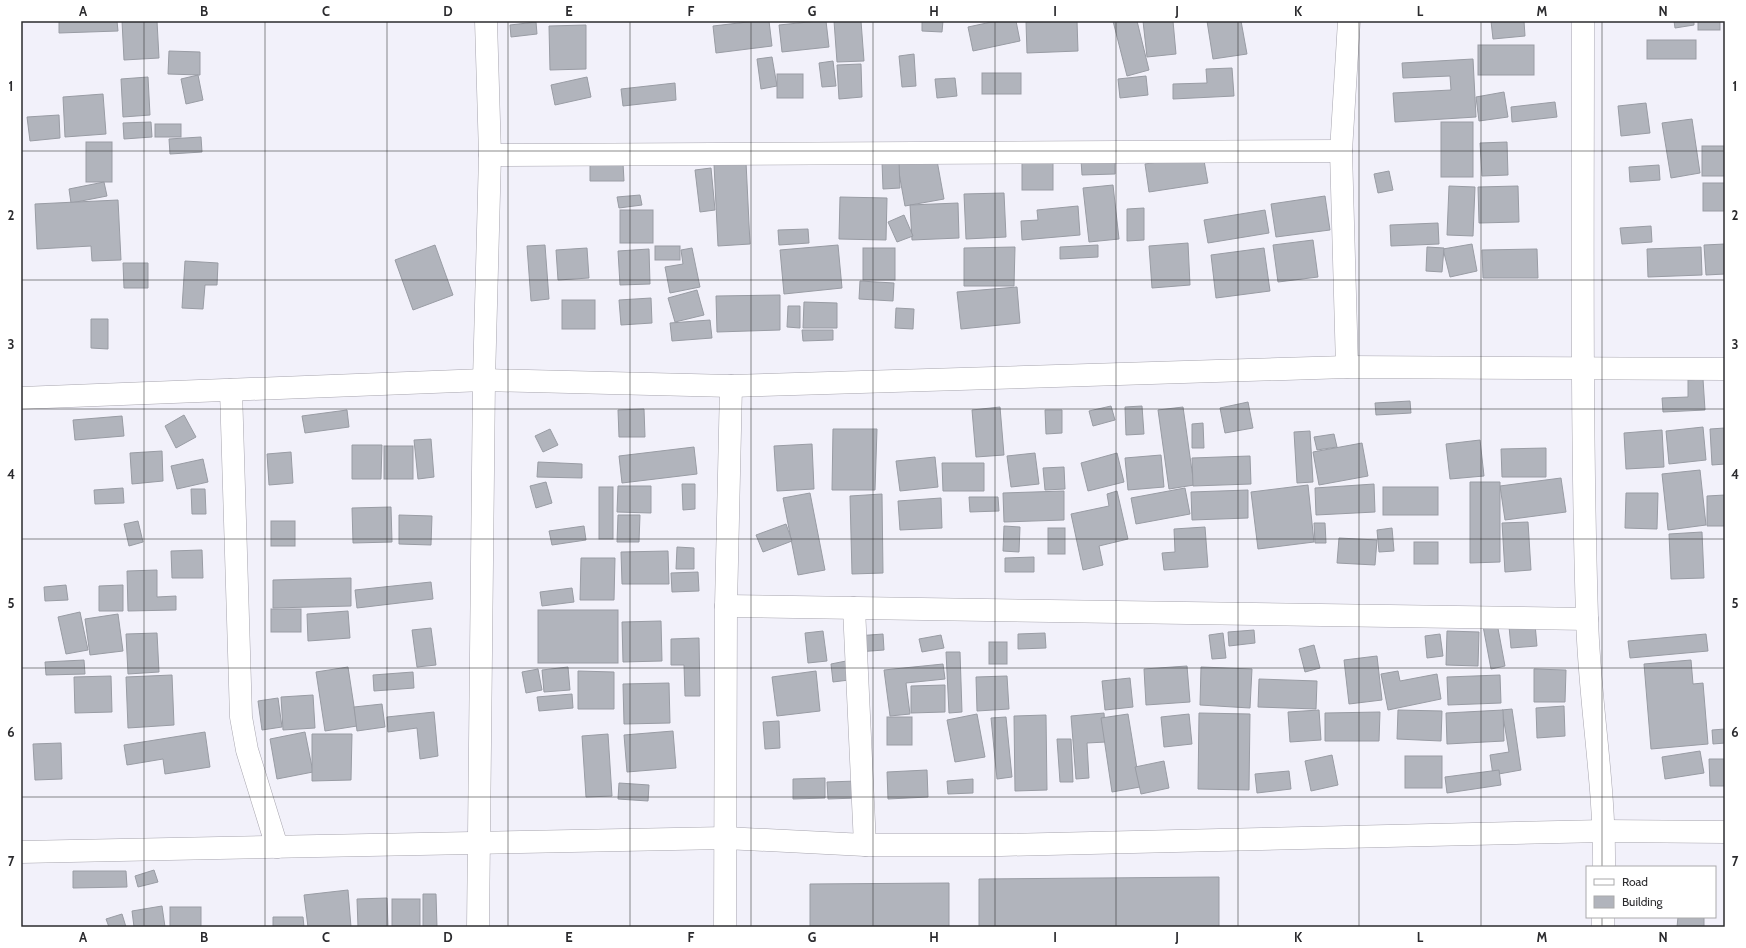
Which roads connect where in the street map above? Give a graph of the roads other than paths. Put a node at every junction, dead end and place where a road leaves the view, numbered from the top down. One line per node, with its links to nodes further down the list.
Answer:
1 (486, 21): 5 (street)
2 (1349, 21): 4 (street)
3 (1583, 21): 7 (street)
4 (1341, 151): 5 (street); 6 (street)
5 (490, 155): 9 (street)
6 (1347, 367): 7 (street); 10 (street)
7 (1584, 368): 8 (street); 15 (street)
8 (1725, 369)
9 (484, 380): 10 (street); 11 (street); 19 (street)
10 (731, 386): 13 (street)
11 (231, 390): 12 (street); 21 (street)
12 (21, 398)
13 (726, 606): 14 (street); 18 (street)
14 (854, 608): 15 (street); 20 (street)
15 (1587, 619): 16 (street)
16 (1604, 831): 17 (street); 20 (street); 23 (street)
17 (1725, 832)
18 (725, 838): 19 (street); 20 (street); 25 (street)
19 (480, 842): 21 (street); 24 (street)
20 (865, 845)
21 (277, 846): 22 (street)
22 (21, 852)
23 (1604, 866)
24 (478, 927)
25 (725, 927)

